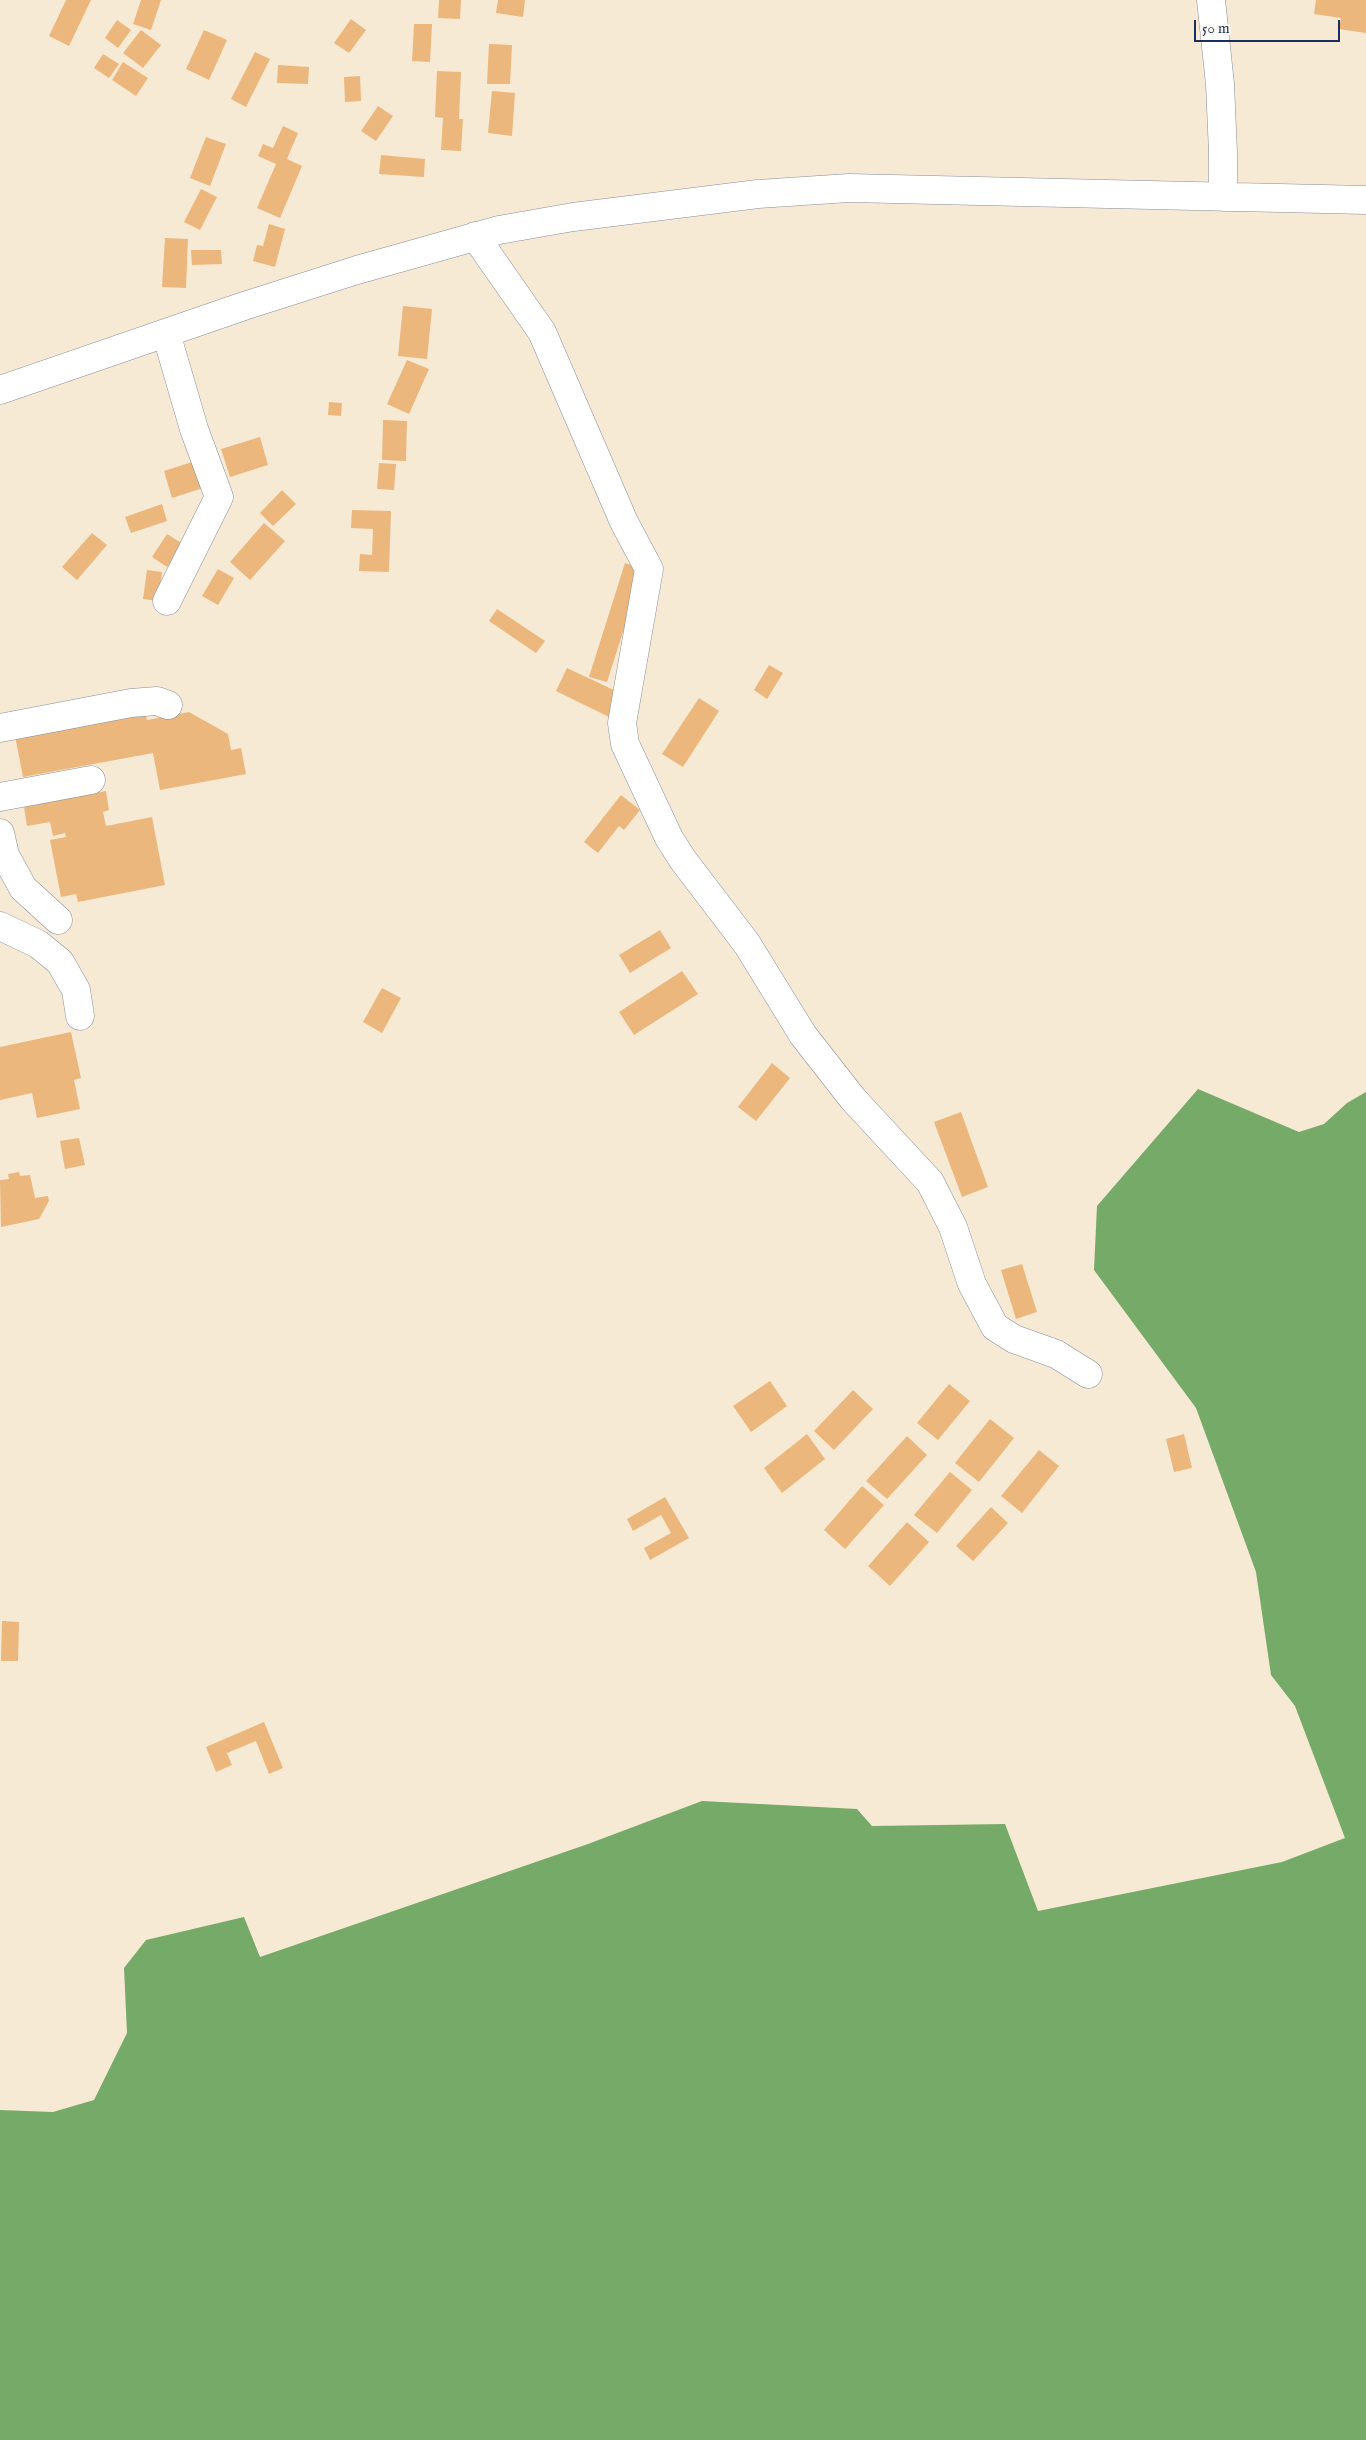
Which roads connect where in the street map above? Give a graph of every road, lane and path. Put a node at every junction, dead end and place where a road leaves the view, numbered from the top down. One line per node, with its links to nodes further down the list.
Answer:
1 (1211, 0): 2 (street)
2 (1222, 197): 3 (street); 4 (street)
3 (1366, 200)
4 (475, 236): 5 (street); 16 (street)
5 (166, 333): 6 (street); 7 (street)
6 (0, 390)
7 (168, 601)
8 (168, 705): 9 (street)
9 (0, 728)
10 (91, 780): 11 (street)
11 (0, 797)
12 (0, 834): 13 (street)
13 (58, 920)
14 (0, 926): 15 (street)
15 (80, 1016)
16 (1088, 1374)

